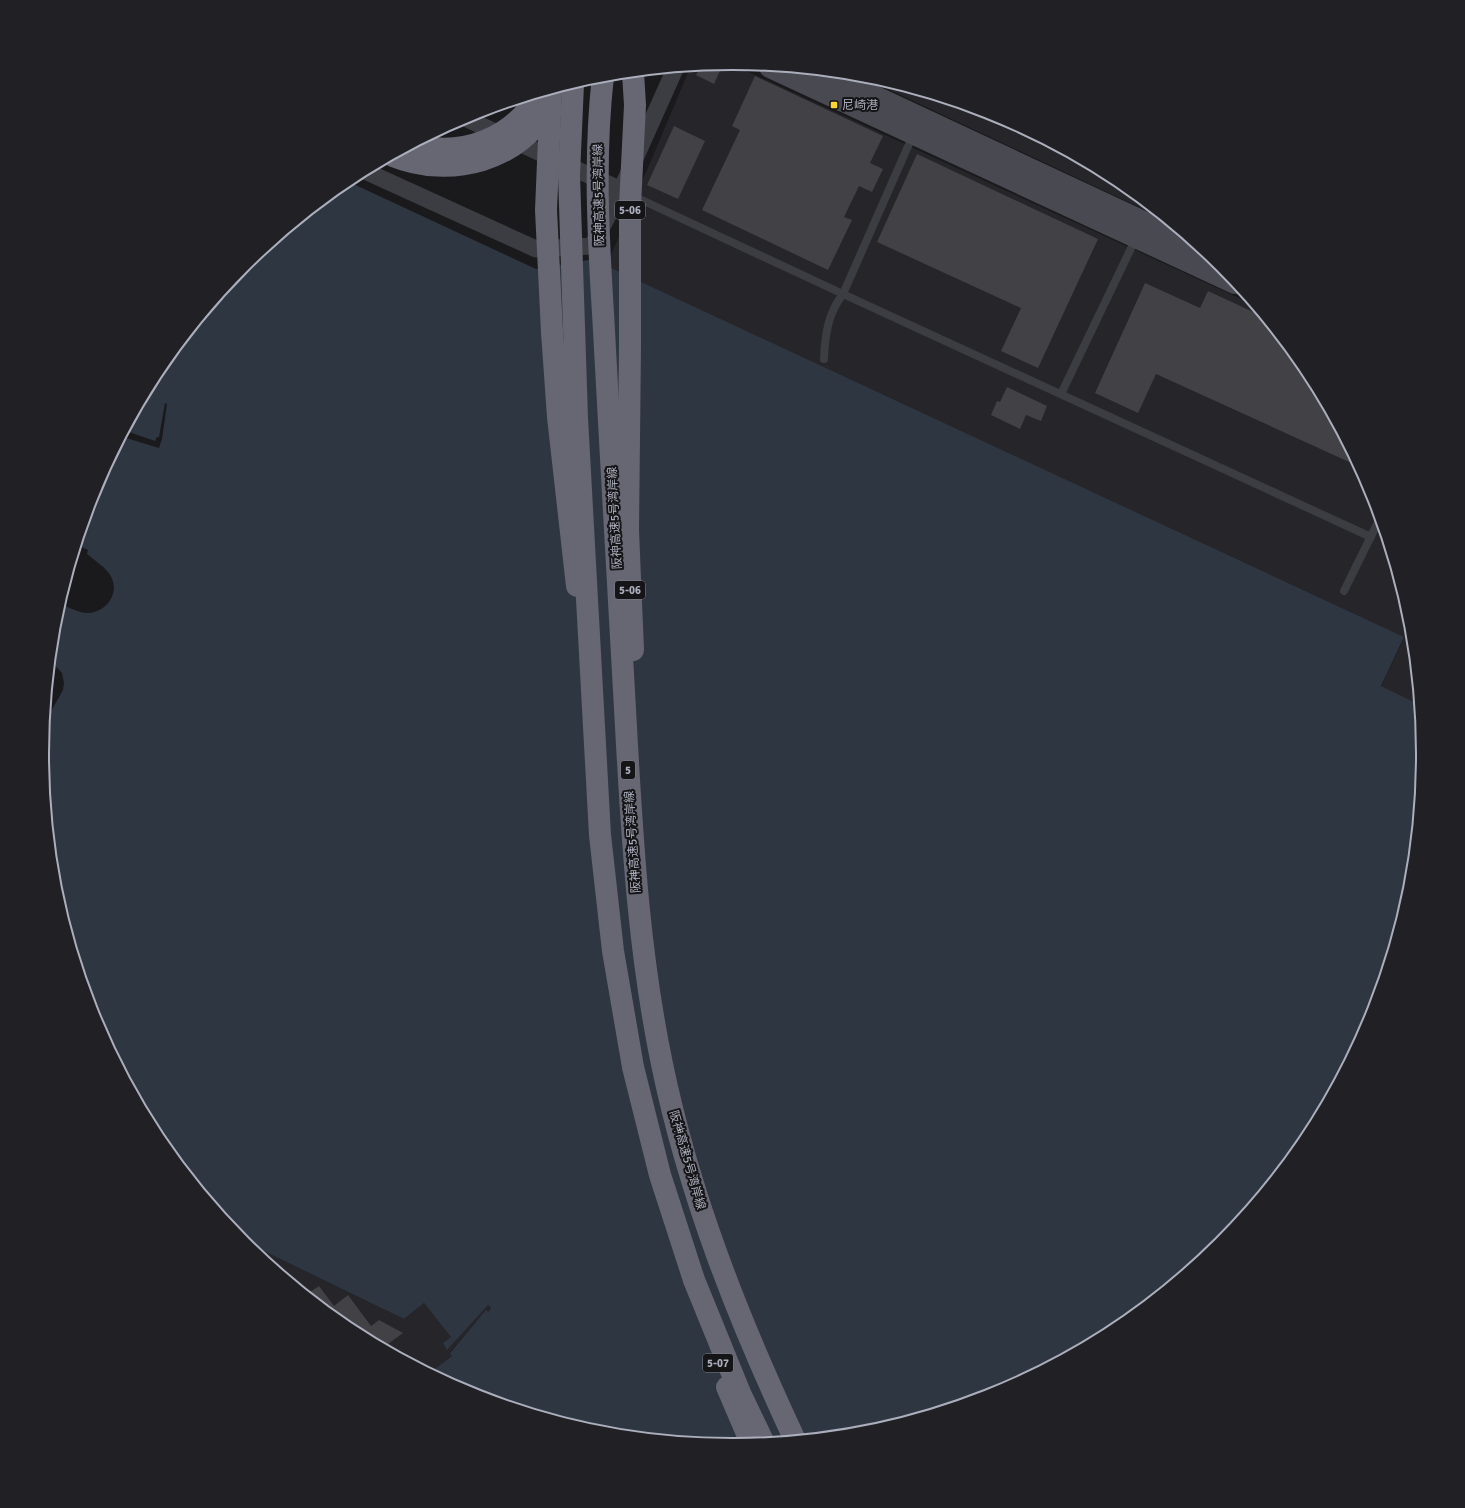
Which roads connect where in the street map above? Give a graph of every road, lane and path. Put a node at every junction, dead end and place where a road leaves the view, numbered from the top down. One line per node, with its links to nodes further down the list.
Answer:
1 (673, 73): 15 (street)
2 (784, 73): 11 (street)
3 (633, 78): 26 (highway, 5-06, bridge)
4 (832, 78): 11 (street)
5 (602, 84): 26 (highway, 阪神高速5号湾岸線 / 5, bridge)
6 (572, 90): 25 (highway, bridge)
7 (554, 94): 13 (highway, bridge)
8 (551, 96): 25 (highway, bridge)
9 (534, 101): 12 (highway, bridge)
10 (474, 122): 15 (street)
11 (917, 126): 16 (street); 19 (lane)
12 (421, 146)
13 (398, 158)
14 (372, 174): 15 (street)
15 (621, 190): 19 (lane)
16 (1140, 230): 17 (street); 18 (street); 21 (lane)
17 (1188, 245)
18 (1219, 274)
19 (843, 294): 20 (lane); 21 (lane)
20 (824, 359)
21 (1061, 394): 23 (lane)
22 (1377, 526): 23 (lane)
23 (1371, 537): 24 (lane)
24 (1344, 591)
25 (593, 702): 27 (highway, bridge)
26 (632, 833): 28 (highway, 阪神高速5号湾岸線 / 5, bridge)
27 (694, 1280): 31 (highway, 5-07, bridge); 32 (highway, bridge)
28 (767, 1381): 29 (highway, bridge); 30 (highway, 阪神高速5号湾岸線 / 5, bridge)
29 (800, 1434)
30 (792, 1435)
31 (748, 1437)
32 (761, 1437)

